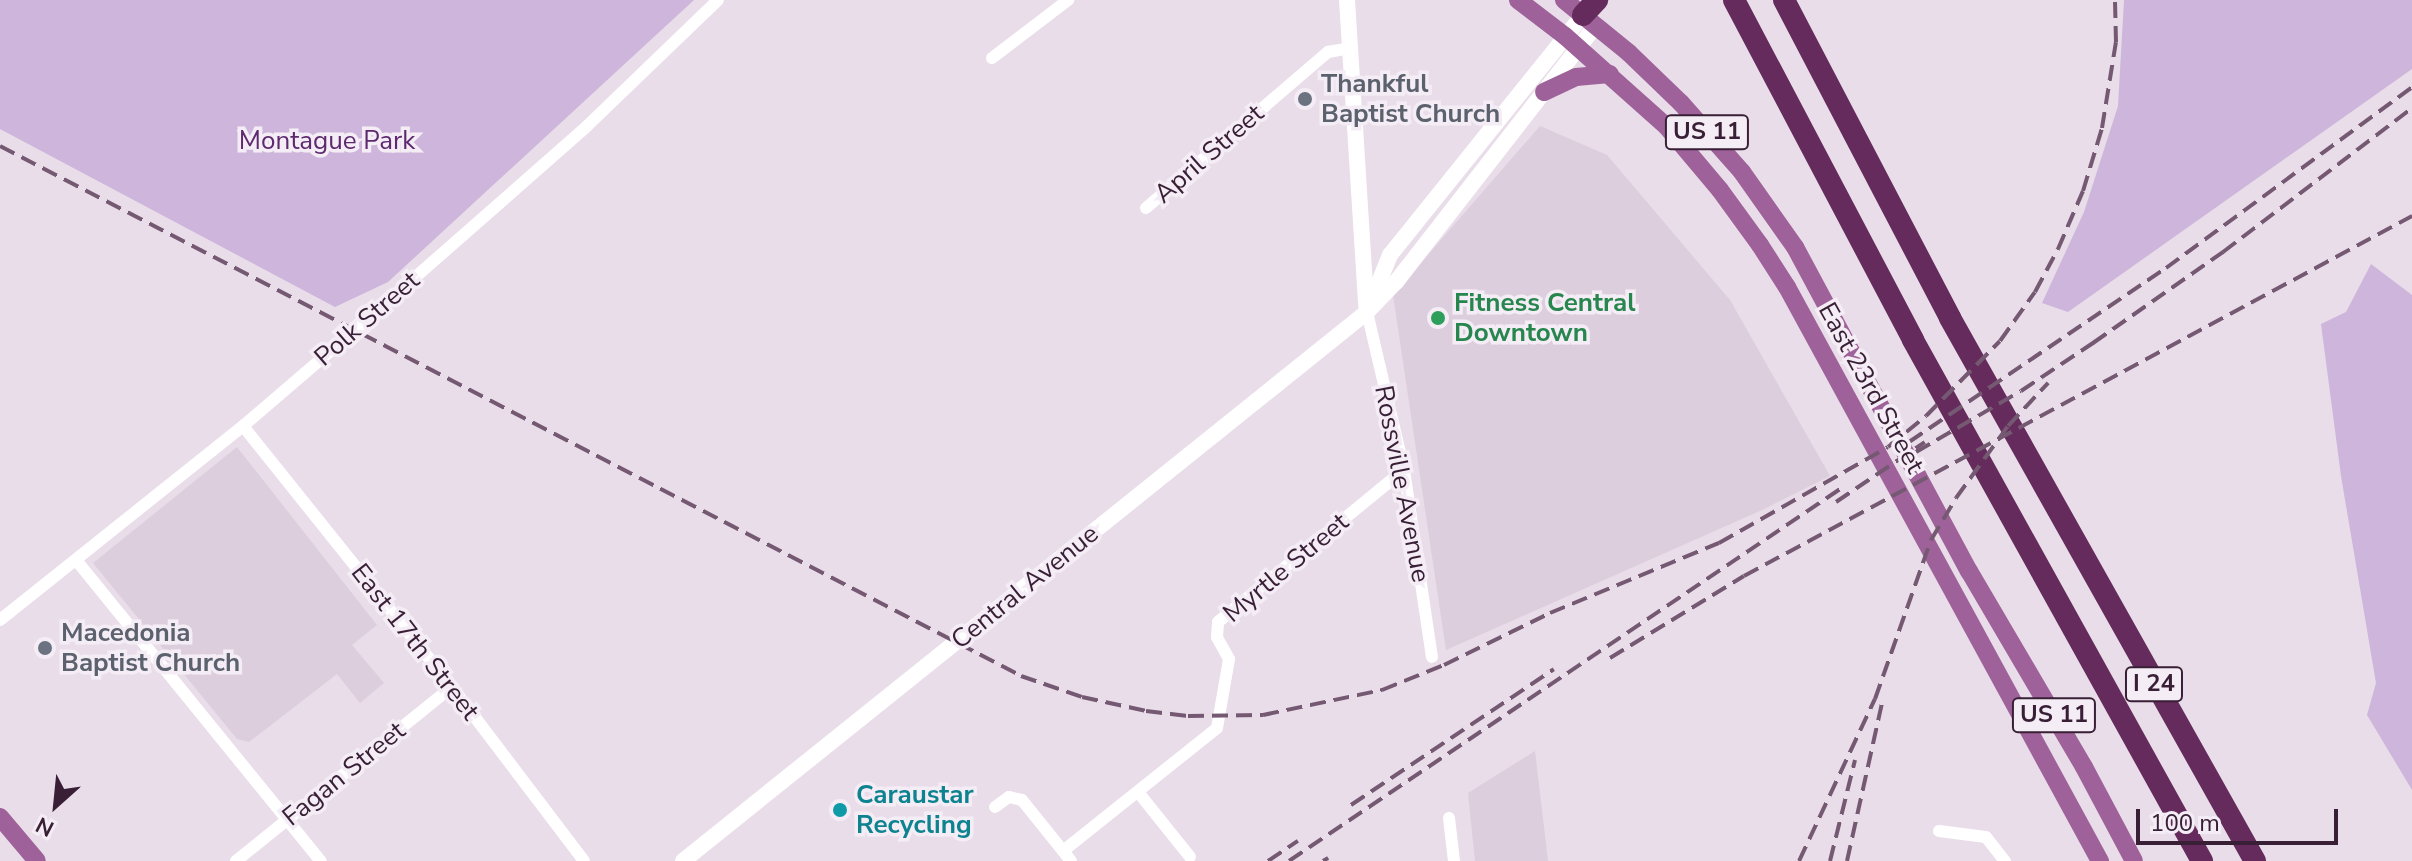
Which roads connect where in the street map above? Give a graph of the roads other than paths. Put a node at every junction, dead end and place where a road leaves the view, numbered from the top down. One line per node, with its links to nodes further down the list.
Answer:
1 (718, 0): 16 (street, Polk Street)
2 (1068, 0): 11 (street)
3 (1347, 0): 10 (main road)
4 (1518, 0): 9 (main road, East 23rd Street / US 11)
5 (1564, 0): 8 (main road, East 23rd Street / US 11)
6 (1734, 0): 22 (highway, I 24)
7 (1784, 0): 42 (highway, I 24)
8 (1592, 13): 9 (main road, Central Avenue); 39 (main road, East 23rd Street / US 11)
9 (1572, 41): 12 (main road, East 23rd Street / US 11); 13 (main road, Central Avenue); 15 (main road, Central Avenue)
10 (1350, 48): 14 (street, April Street); 15 (main road)
11 (992, 58)
12 (1610, 74): 13 (main road); 38 (main road, East 23rd Street / US 11)
13 (1544, 92): 15 (main road, Central Avenue)
14 (1146, 208)
15 (1367, 312): 17 (street, Rossville Avenue); 35 (main road, Central Avenue)
16 (243, 426): 18 (street, Polk Street); 21 (street, East 17th Street)
17 (1404, 470): 20 (street, Rossville Avenue); 23 (street, Myrtle Street)
18 (76, 560): 19 (street, Polk Street); 27 (street)
19 (0, 620)
20 (1432, 657)
21 (452, 687): 27 (street, Fagan Street); 34 (street, East 17th Street)
22 (2138, 741): 40 (highway); 41 (highway, I 24)
23 (1138, 792): 29 (street, Myrtle Street); 30 (street)
24 (995, 807): 29 (street)
25 (0, 817): 31 (main road)
26 (1449, 818): 36 (street)
27 (288, 820): 32 (street, Fagan Street); 33 (street)
28 (1939, 831): 37 (street)
29 (1067, 856)
30 (1190, 857)
31 (37, 861)
32 (236, 861)
33 (321, 861)
34 (584, 861)
35 (683, 861)
36 (1454, 861)
37 (2005, 861)
38 (2100, 861)
39 (2134, 861)
40 (2202, 861)
41 (2211, 861)
42 (2255, 861)

